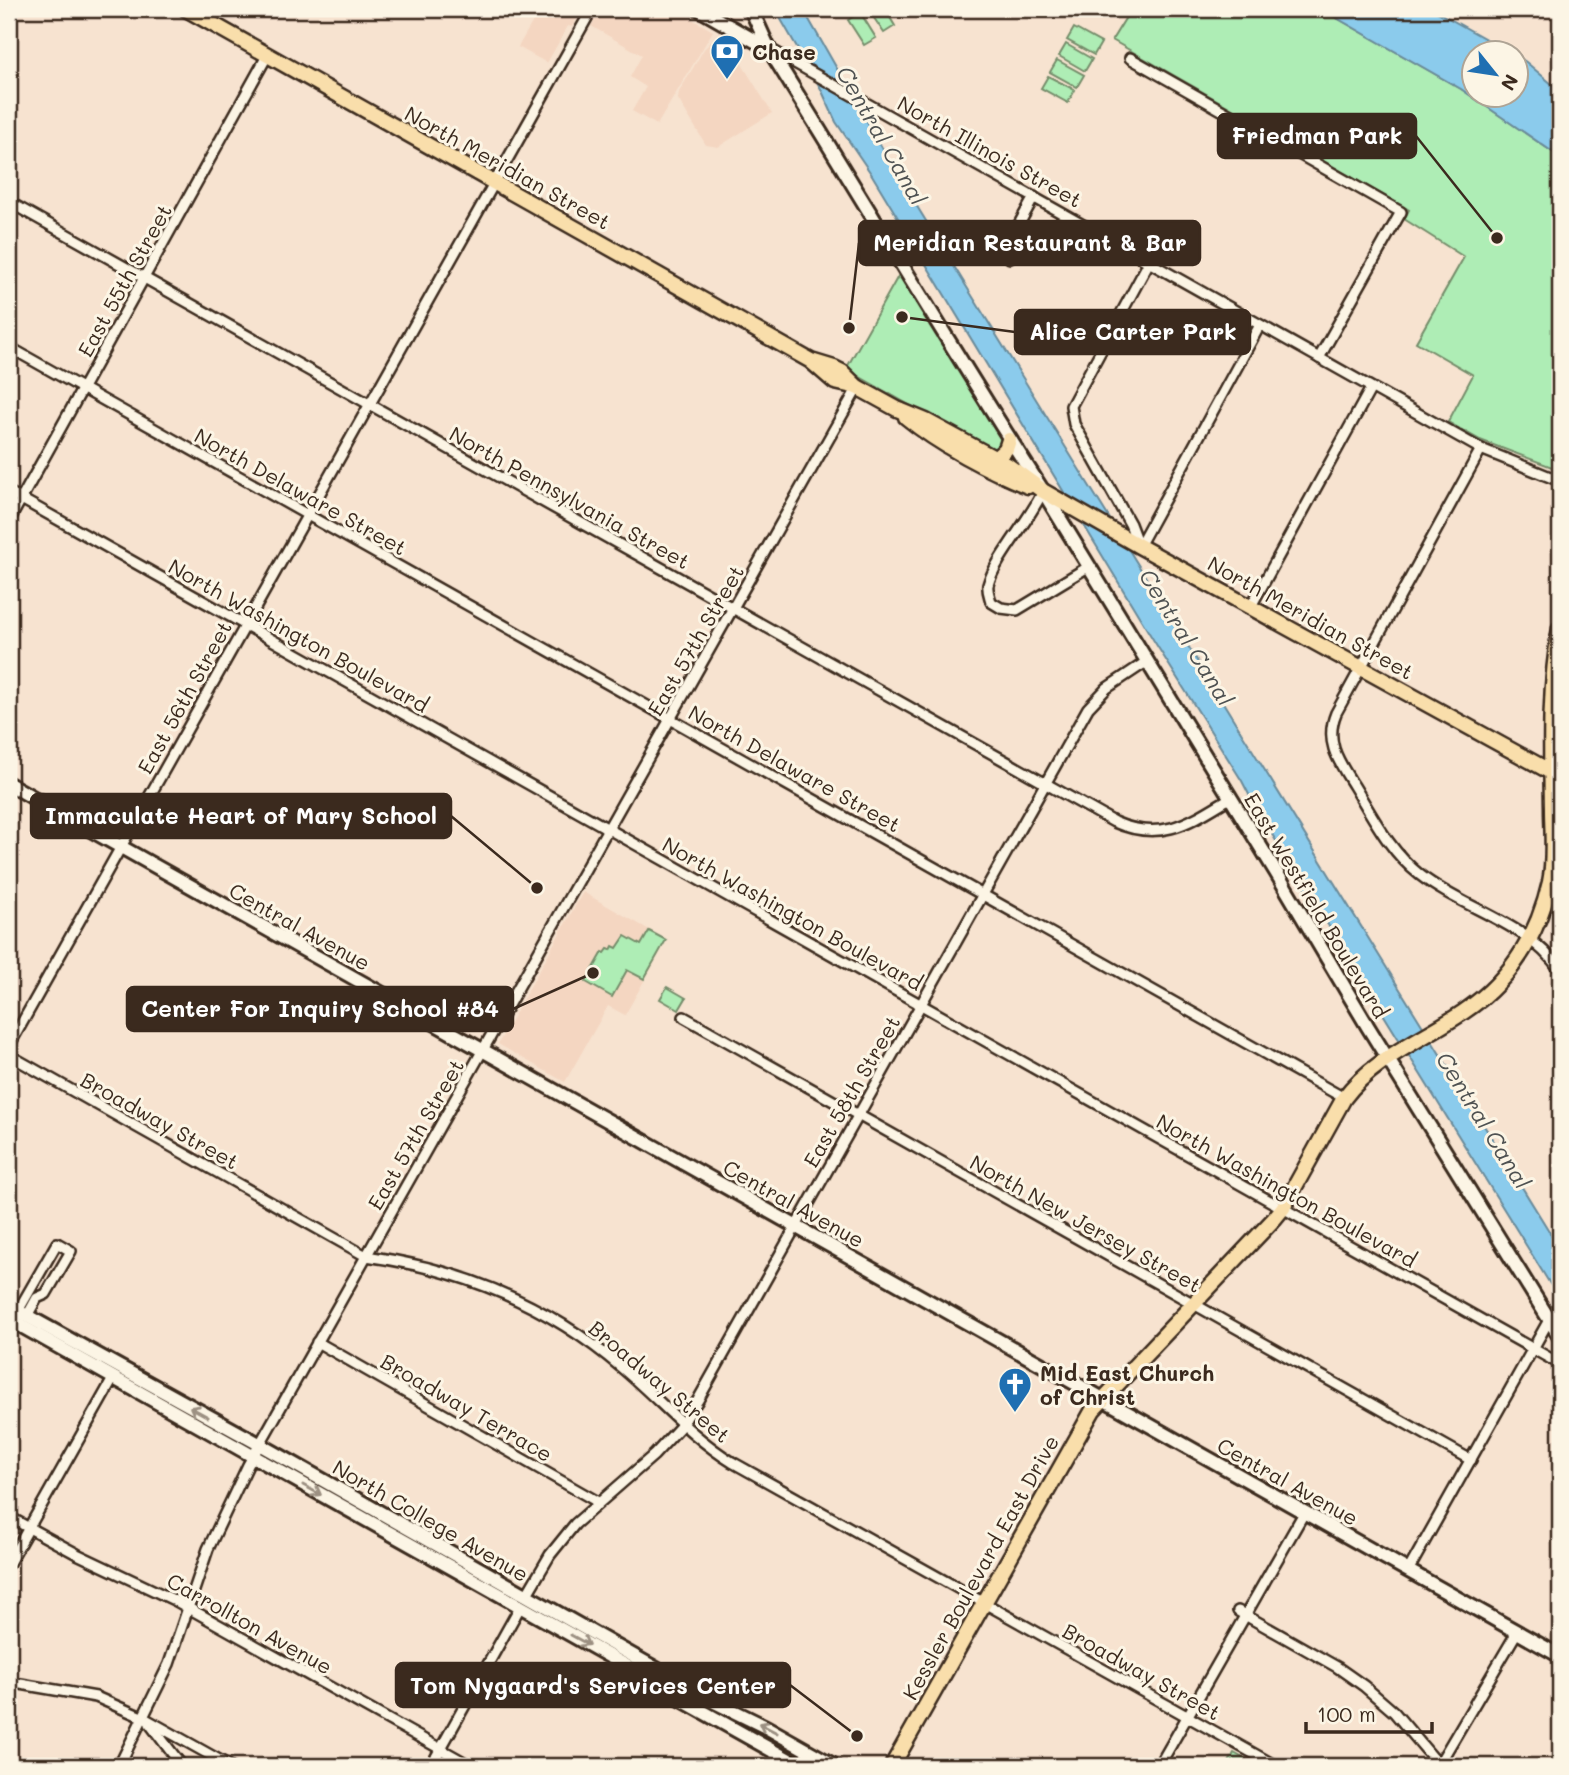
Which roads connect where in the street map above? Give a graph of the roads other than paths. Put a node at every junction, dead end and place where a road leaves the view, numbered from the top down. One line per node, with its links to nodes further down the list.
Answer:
1 (186, 9): 6 (main road, North Meridian Street)
2 (592, 9): 8 (street, East 56th Street)
3 (699, 9): 5 (main road, North Illinois Street)
4 (751, 9): 5 (main road, East Westfield Boulevard)
5 (769, 49): 9 (street, North Illinois Street); 22 (main road, East Westfield Boulevard)
6 (268, 56): 8 (main road, North Meridian Street); 13 (street, East 55th Street)
7 (1130, 58): 16 (street)
8 (494, 184): 17 (main road, North Meridian Street); 20 (street, East 56th Street)
9 (1034, 197): 11 (street); 12 (street, North Illinois Street)
10 (9, 202): 13 (street, North Pennsylvania Street)
11 (1010, 258)
12 (1149, 262): 14 (street, North Illinois Street); 31 (street)
13 (145, 278): 18 (street, East 55th Street); 20 (street, North Pennsylvania Street)
14 (1261, 325): 16 (street, North Illinois Street); 31 (street)
15 (9, 347): 18 (street, North Delaware Street)
16 (1319, 358): 19 (street, North Illinois Street)
17 (857, 387): 21 (main road, North Meridian Street); 34 (street, East 57th Street)
18 (83, 388): 28 (street, East 55th Street); 29 (street, North Delaware Street)
19 (1371, 388): 23 (street, North Illinois Street); 33 (street)
20 (369, 405): 29 (street, East 56th Street); 34 (street, North Pennsylvania Street)
21 (897, 410): 24 (main road, North Meridian Street); 26 (main road, North Meridian Street)
22 (1009, 440): 24 (main road); 26 (main road, East Westfield Boulevard)
23 (1481, 449): 25 (street, North Illinois Street); 39 (street)
24 (995, 458): 26 (main road, North Meridian Street)
25 (1560, 481)
26 (1043, 491): 31 (main road, North Meridian Street); 32 (main road, East Westfield Boulevard); 32 (street)
27 (9, 492): 28 (street, North Washington Boulevard)
28 (21, 499): 30 (street, East 55th Street); 35 (street, North Washington Boulevard)
29 (306, 514): 35 (street, East 56th Street); 40 (street, North Delaware Street)
30 (9, 521)
31 (1139, 546): 33 (main road, North Meridian Street)
32 (1088, 567): 38 (main road, East Westfield Boulevard)
33 (1250, 608): 39 (main road, North Meridian Street)
34 (733, 609): 40 (street, East 57th Street); 42 (street, North Pennsylvania Street)
35 (245, 624): 45 (street, North Washington Boulevard); 46 (street, East 56th Street)
36 (1560, 628): 37 (main road, Kessler Boulevard East Drive)
37 (1558, 657): 41 (main road, Kessler Boulevard East Drive)
38 (1146, 662): 42 (street, East 58th Street); 44 (main road, East Westfield Boulevard)
39 (1362, 669): 41 (main road, North Meridian Street); 48 (street)
40 (670, 718): 45 (street, East 57th Street); 47 (street, North Delaware Street)
41 (1556, 774): 48 (main road, Kessler Boulevard East Drive)
42 (1045, 783): 44 (street, North Pennsylvania Street); 47 (street, East 58th Street)
43 (9, 784): 46 (main road, Central Avenue)
44 (1230, 798): 55 (main road, East Westfield Boulevard)
45 (608, 829): 50 (street, North Washington Boulevard); 53 (street, East 57th Street)
46 (120, 847): 52 (street, East 56th Street); 53 (main road, Central Avenue)
47 (982, 894): 50 (street, East 58th Street); 56 (street, North Delaware Street)
48 (1531, 939): 49 (street); 55 (main road, Kessler Boulevard East Drive)
49 (1560, 970)
50 (920, 1004): 57 (street, East 58th Street); 58 (street, North Washington Boulevard)
51 (684, 1017): 57 (street, North New Jersey Street)
52 (9, 1046)
53 (482, 1051): 59 (main road, Central Avenue); 60 (street, East 57th Street)
54 (9, 1055): 60 (street, Broadway Street)
55 (1388, 1059): 56 (main road, Kessler Boulevard East Drive); 64 (main road, East Westfield Boulevard)
56 (1345, 1098): 58 (main road, Kessler Boulevard East Drive)
57 (858, 1115): 59 (street, East 58th Street); 62 (street, North New Jersey Street)
58 (1283, 1208): 62 (main road, Kessler Boulevard East Drive); 67 (street, North Washington Boulevard)
59 (796, 1226): 70 (main road, Central Avenue); 71 (street, East 58th Street)
60 (366, 1256): 66 (street, East 57th Street); 71 (street, Broadway Street)
61 (33, 1296): 61 (street); 63 (street)
62 (1194, 1304): 70 (main road, Kessler Boulevard East Drive); 74 (street, North New Jersey Street)
63 (16, 1313): 69 (main road, North College Avenue); 72 (main road, North College Avenue, one-way to 63)
64 (1549, 1320): 65 (main road, East Westfield Boulevard); 67 (street)
65 (1560, 1337)
66 (317, 1342): 72 (street, East 57th Street); 75 (street, Broadway Terrace)
67 (1533, 1349): 68 (street, North Washington Boulevard); 74 (street)
68 (1560, 1364)
69 (114, 1377): 73 (main road, North College Avenue); 78 (street)
70 (1102, 1399): 76 (main road, Central Avenue); 82 (main road, Kessler Boulevard East Drive)
71 (682, 1424): 75 (street, East 58th Street); 82 (street, Broadway Street)
72 (260, 1444): 73 (street, East 57th Street); 81 (main road, North College Avenue)
73 (253, 1456): 81 (main road, North College Avenue, one-way to 81); 83 (street, East 57th Street)
74 (1471, 1460): 80 (street)
75 (598, 1502): 81 (street, East 58th Street)
76 (1304, 1513): 80 (main road, Central Avenue); 84 (street)
77 (9, 1517): 78 (street, Carrollton Avenue)
78 (28, 1528): 79 (street); 83 (street, Carrollton Avenue)
79 (9, 1563)
80 (1408, 1571): 85 (main road, Central Avenue)
81 (523, 1602): 90 (street, East 58th Street); 97 (main road, North College Avenue, one-way to 97); 98 (main road, North College Avenue, one-way to 81)
82 (984, 1602): 88 (street, Broadway Street); 99 (main road, Kessler Boulevard East Drive)
83 (188, 1608): 89 (street, East 57th Street); 90 (street, Carrollton Avenue)
84 (1241, 1613): 88 (street); 91 (street)
85 (1517, 1632): 86 (main road, Central Avenue); 91 (street)
86 (1560, 1656)
87 (9, 1682): 89 (street)
88 (1187, 1716): 100 (street); 101 (street, Broadway Street)
89 (144, 1718): 92 (street, East 57th Street); 93 (street); 94 (street)
90 (440, 1749): 95 (street, East 58th Street); 96 (street, Carrollton Avenue)
91 (1441, 1765)
92 (119, 1766)
93 (182, 1766)
94 (230, 1766)
95 (431, 1766)
96 (471, 1766)
97 (800, 1766)
98 (835, 1766)
99 (891, 1766)
100 (1158, 1766)
101 (1276, 1766)

